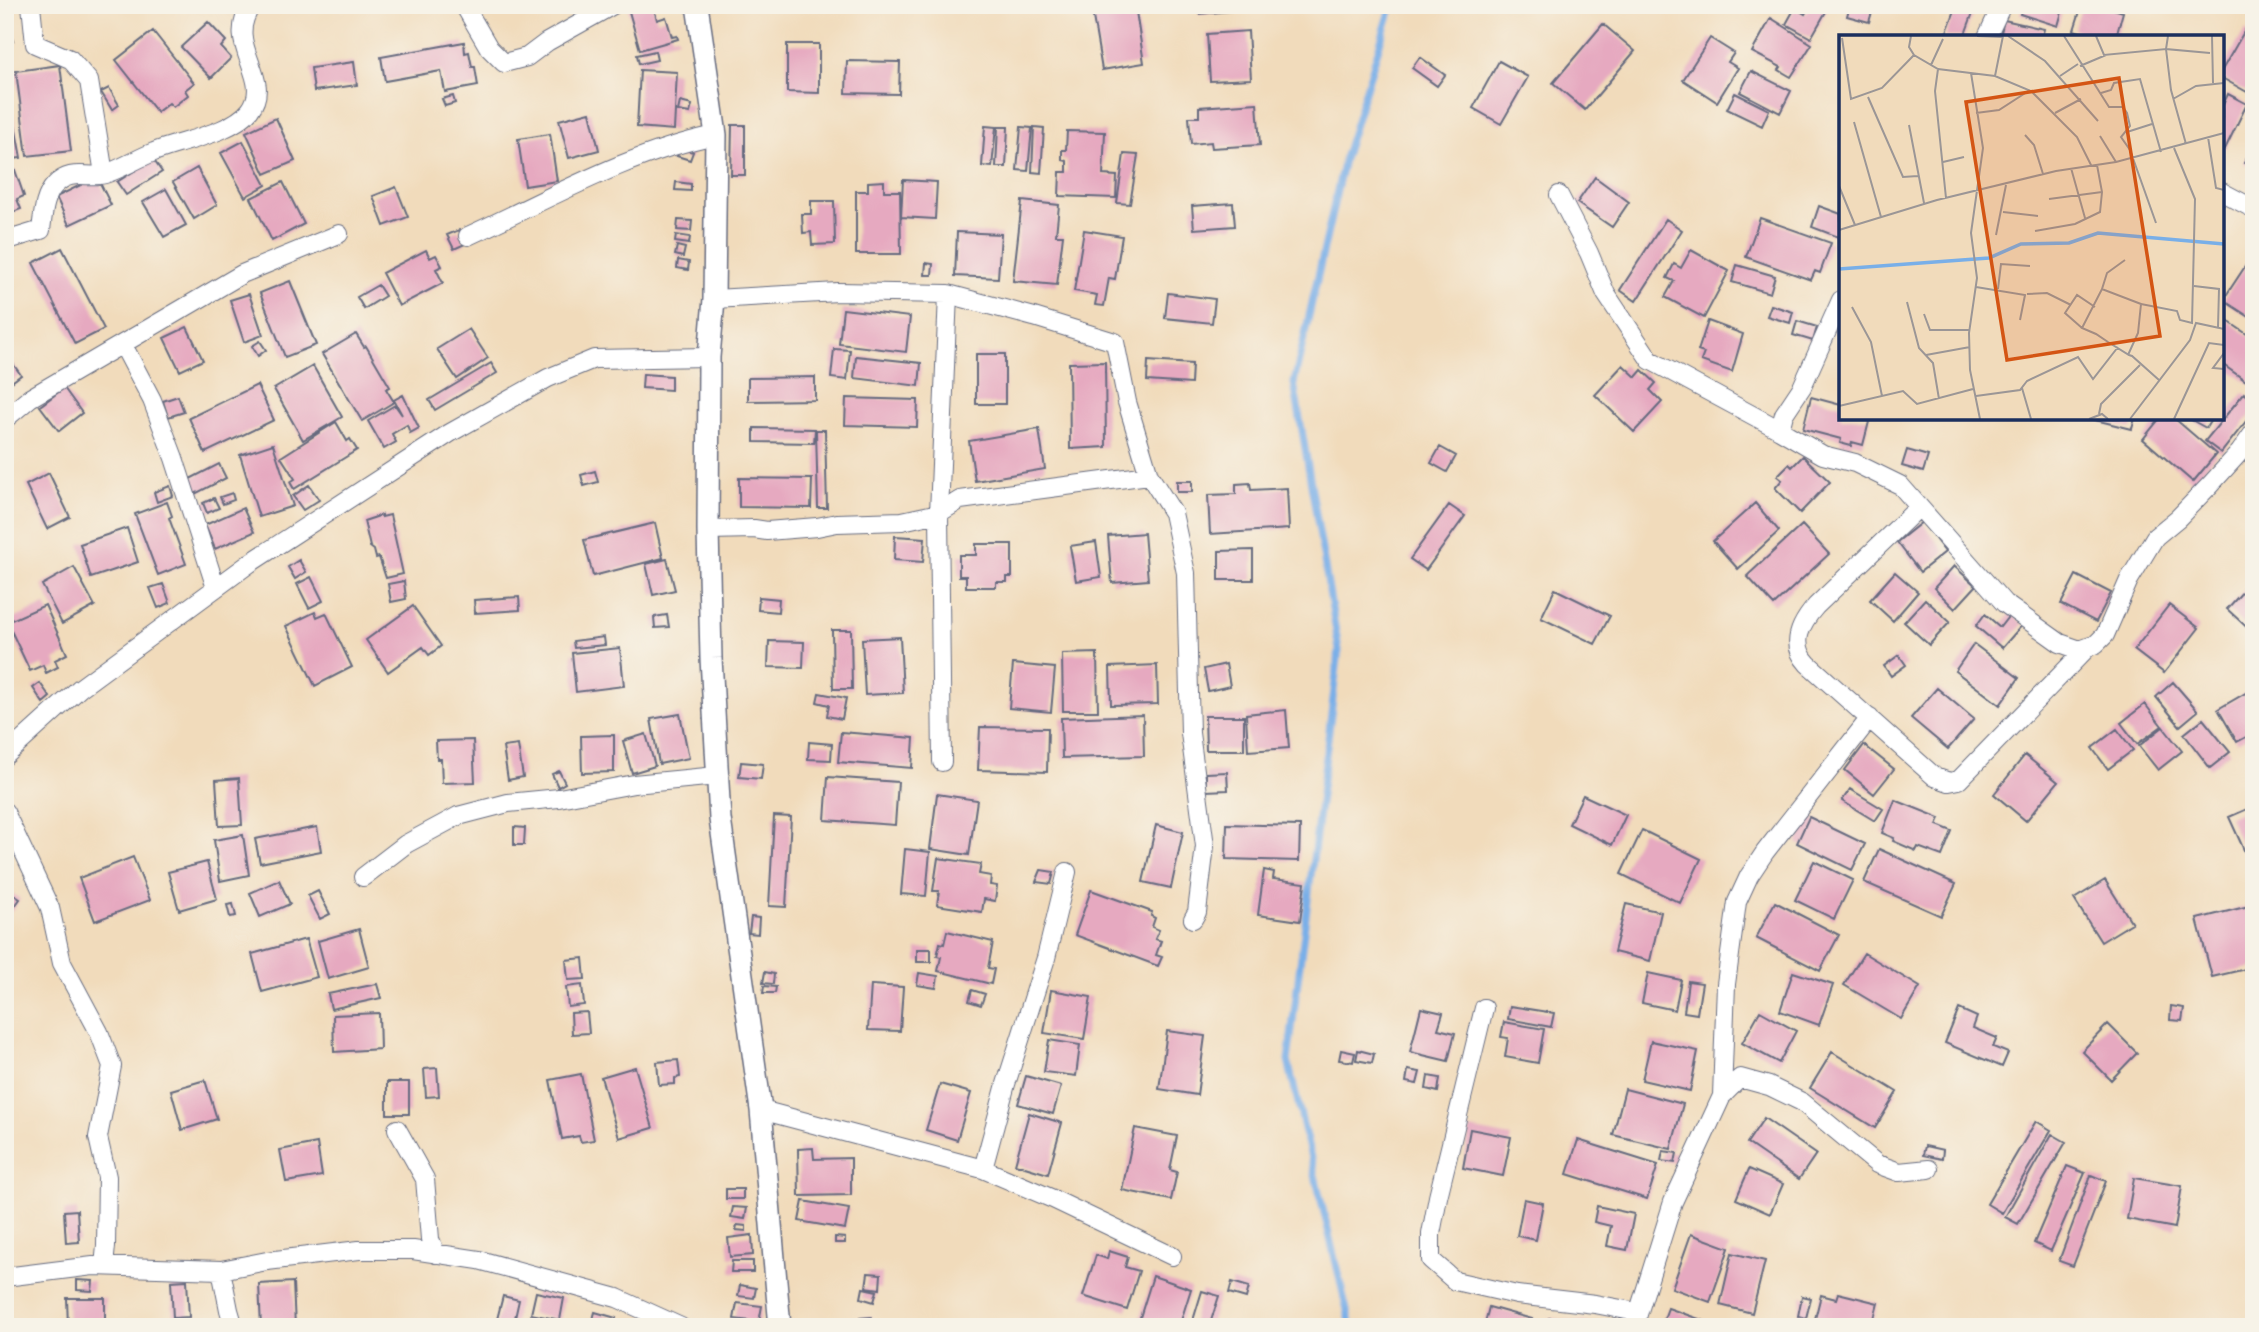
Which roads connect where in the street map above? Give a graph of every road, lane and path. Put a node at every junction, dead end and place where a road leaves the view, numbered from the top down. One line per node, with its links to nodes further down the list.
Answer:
1 (31, 5): 11 (street)
2 (252, 5): 11 (street)
3 (464, 5): 8 (street)
4 (474, 5): 8 (street)
5 (613, 5): 8 (street)
6 (697, 5): 10 (street)
7 (2002, 5): 9 (street)
8 (476, 24)
9 (1988, 35)
10 (716, 135): 16 (street); 19 (street)
11 (104, 174): 17 (street)
12 (2224, 193): 14 (street)
13 (1559, 195): 24 (street)
14 (2254, 209)
15 (339, 234): 21 (street)
16 (468, 236)
17 (5, 242)
18 (948, 294): 19 (street); 26 (street); 28 (street)
19 (715, 299): 22 (street)
20 (1839, 304): 24 (street)
21 (123, 345): 23 (street); 30 (street)
22 (709, 357): 29 (street); 30 (street)
23 (5, 419)
24 (1780, 430): 27 (street)
25 (2254, 432): 31 (street)
26 (1149, 475): 28 (street); 39 (street)
27 (1918, 508): 31 (street); 32 (street)
28 (939, 513): 29 (street); 34 (street)
29 (708, 530): 35 (street)
30 (216, 588): 33 (street)
31 (2087, 648): 32 (street)
32 (1870, 718): 41 (street)
33 (5, 756)
34 (942, 762)
35 (717, 776): 38 (street); 42 (street)
36 (5, 812): 48 (street)
37 (1067, 872): 44 (street)
38 (363, 877)
39 (1193, 919)
40 (1484, 1008): 51 (street)
41 (1721, 1096): 45 (street); 51 (street)
42 (761, 1110): 44 (street); 54 (street)
43 (397, 1129): 46 (street)
44 (983, 1169): 47 (street)
45 (1929, 1169)
46 (436, 1254): 49 (street); 53 (street)
47 (1172, 1256)
48 (104, 1266): 49 (street); 50 (street)
49 (222, 1270): 52 (street)
50 (5, 1276)
51 (1635, 1319)
52 (234, 1327)
53 (681, 1327)
54 (780, 1327)

